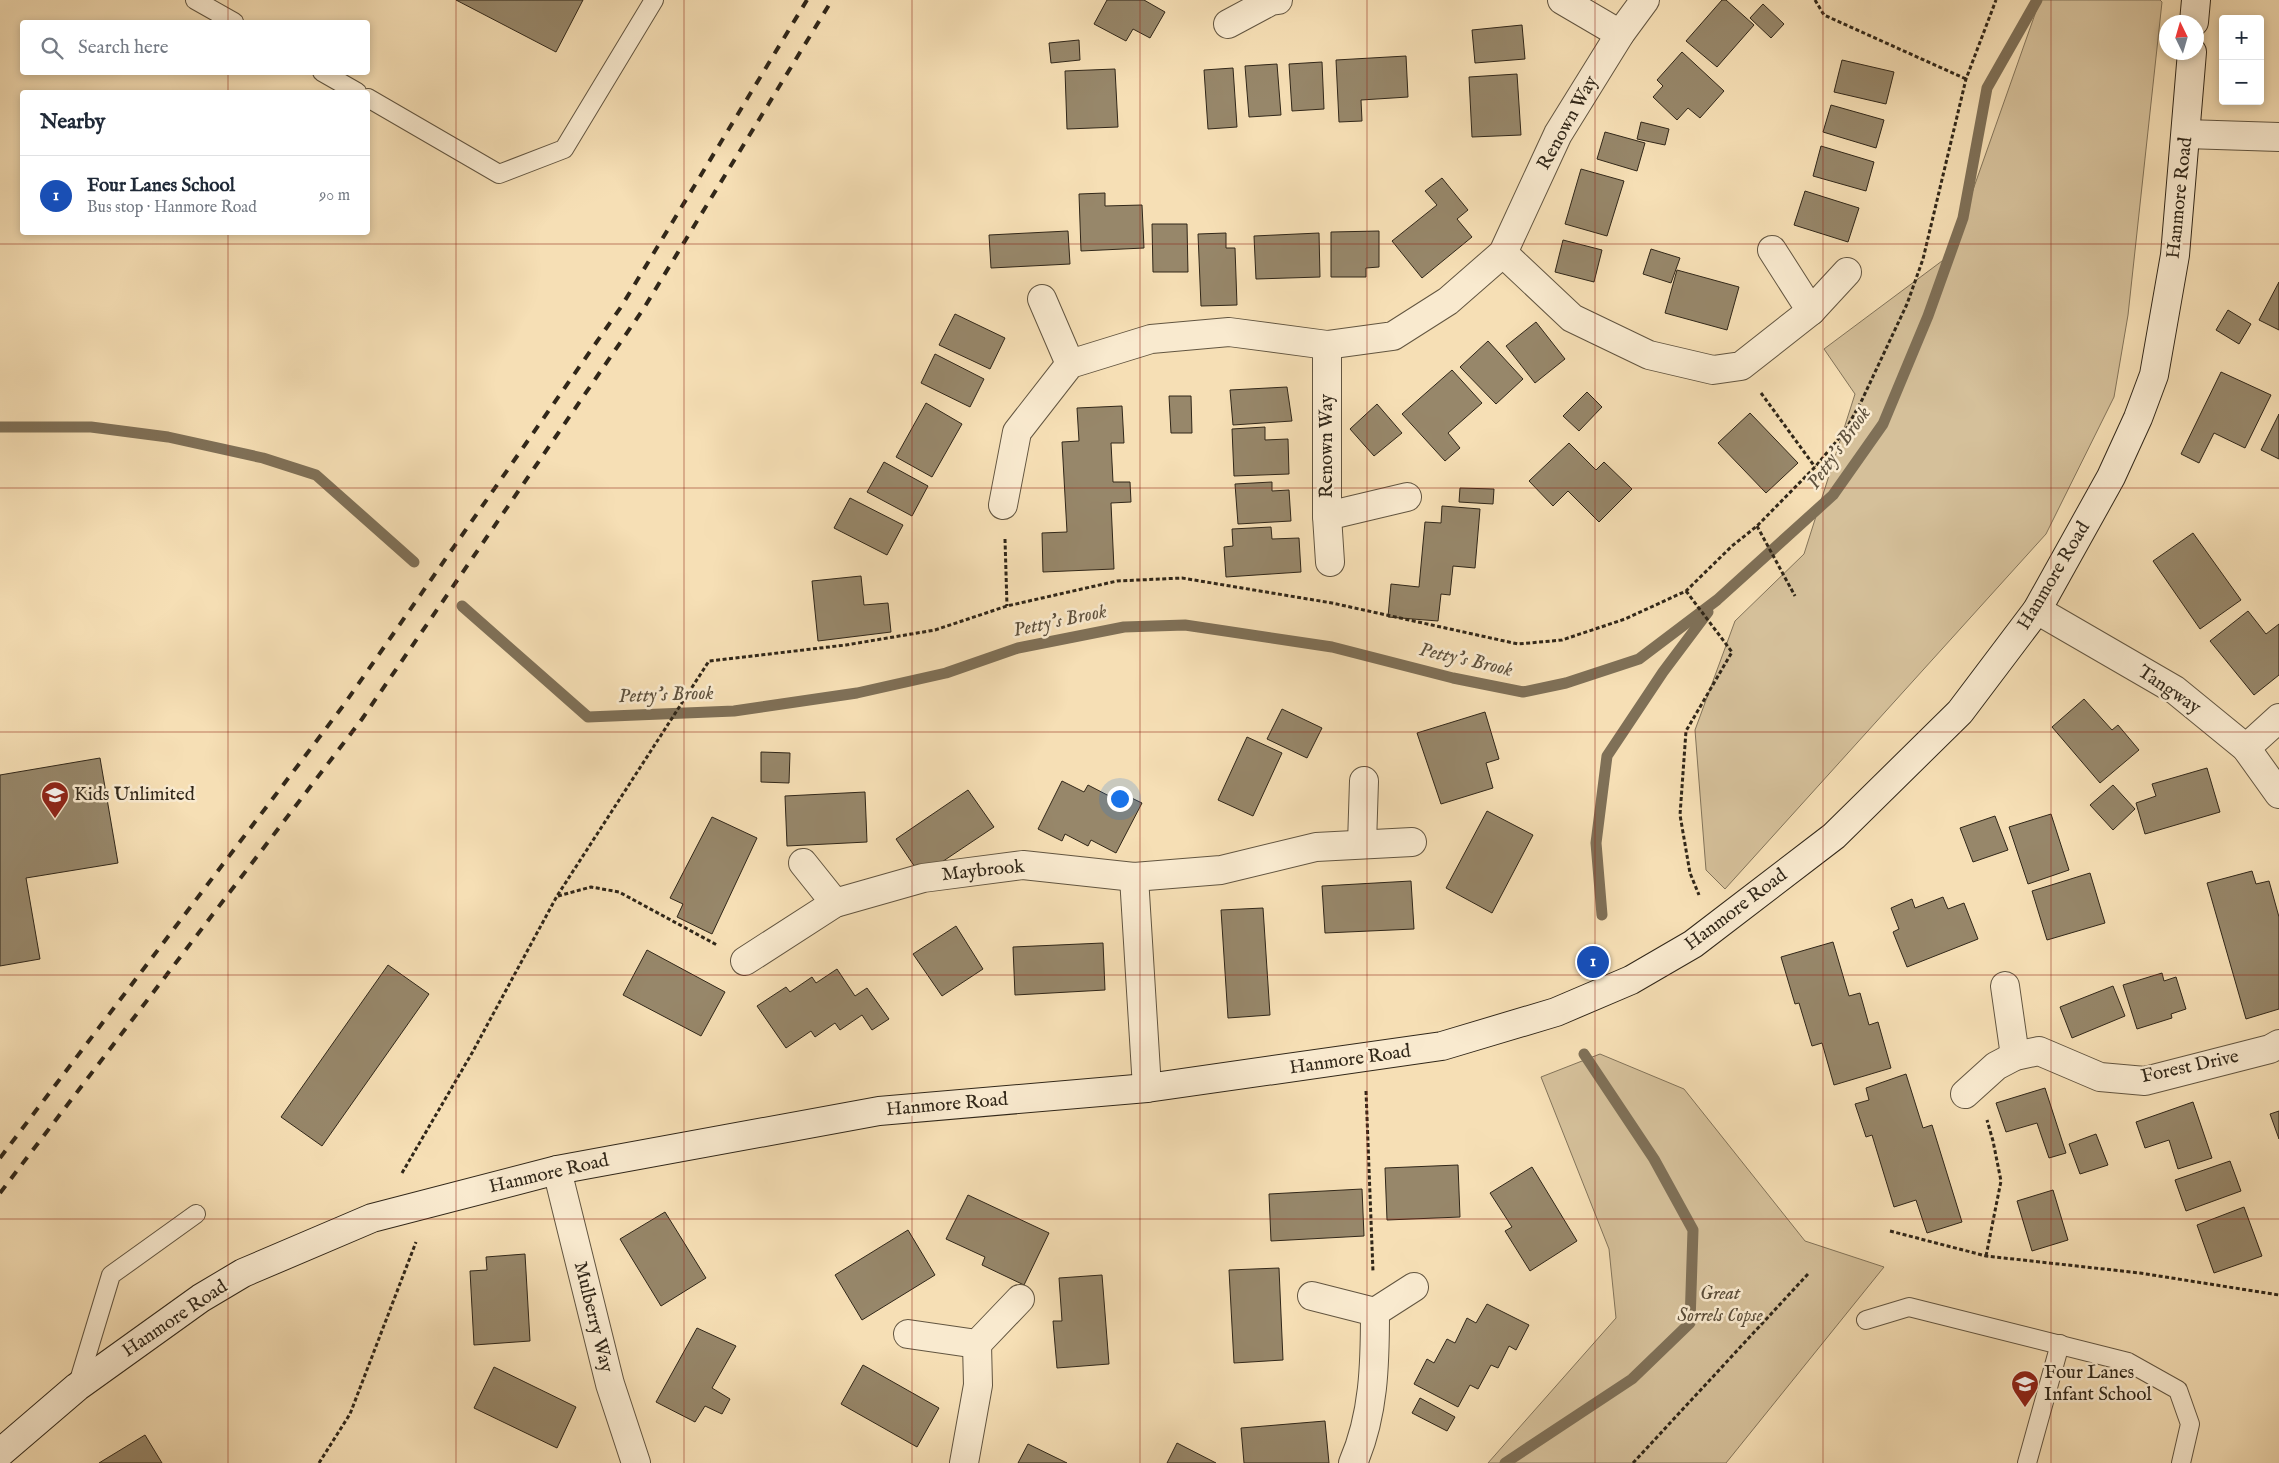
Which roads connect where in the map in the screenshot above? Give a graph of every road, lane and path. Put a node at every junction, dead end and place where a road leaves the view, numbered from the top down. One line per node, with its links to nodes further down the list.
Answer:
1 (195, 0): 10 (lane)
2 (654, 0): 17 (lane)
3 (1278, 0): 11 (street)
4 (1562, 0): 12 (street)
5 (1645, 0): 12 (street, Renown Way)
6 (1815, 0): 15 (path)
7 (1996, 0): 15 (path)
8 (2196, 0): 9 (street)
9 (2195, 15)
10 (230, 20)
11 (1228, 24)
12 (1620, 34): 21 (street, Renown Way)
13 (2191, 60): 18 (street, Hanmore Road)
14 (327, 75): 16 (lane)
15 (1966, 79): 28 (path)
16 (354, 90)
17 (370, 99)
18 (2186, 134): 19 (street); 37 (street, Hanmore Road)
19 (2279, 137)
20 (1772, 250): 24 (street)
21 (1503, 253): 25 (street, Renown Way); 27 (street)
22 (1847, 272): 24 (street)
23 (1042, 299): 26 (street)
24 (1811, 311): 27 (street)
25 (1327, 345): 26 (street, Renown Way); 31 (street, Renown Way)
26 (1070, 364): 30 (street)
27 (1741, 366): 28 (path)
28 (1815, 467): 32 (path)
29 (1407, 497): 31 (street, Renown Way)
30 (1003, 505): 36 (path)
31 (1327, 516): 33 (street, Renown Way)
32 (1757, 526): 34 (path); 35 (path)
33 (1330, 562)
34 (1686, 591): 36 (path); 47 (path)
35 (1795, 596)
36 (1007, 606): 46 (path)
37 (2037, 610): 39 (street, Tangway); 53 (street, Hanmore Road)
38 (2279, 718): 39 (street)
39 (2246, 748): 41 (street, Tangway)
40 (1364, 781): 43 (street)
41 (2279, 794)
42 (1412, 842): 43 (street, Maybrook)
43 (1362, 844): 45 (street, Maybrook)
44 (803, 863): 48 (street)
45 (1134, 877): 48 (street, Maybrook); 54 (street)
46 (557, 896): 49 (path); 57 (path)
47 (1701, 899)
48 (835, 903): 49 (street, Maybrook)
49 (745, 961)
50 (2006, 986): 52 (street)
51 (2279, 1044): 52 (street, Forest Drive)
52 (2015, 1056): 55 (street, Forest Drive)
53 (1365, 1058): 54 (street, Hanmore Road); 67 (path)
54 (1148, 1088): 56 (street, Hanmore Road)
55 (1970, 1089): 61 (path)
56 (557, 1170): 72 (street, Hanmore Road); 75 (street, Mulberry Way)
57 (398, 1180)
58 (196, 1214): 72 (lane)
59 (1890, 1231): 61 (path)
60 (418, 1239): 74 (path)
61 (1986, 1256): 64 (path)
62 (1808, 1274): 78 (path)
63 (1414, 1286): 67 (street)
64 (2279, 1295)
65 (1312, 1296): 67 (street)
66 (1020, 1299): 70 (street)
67 (1375, 1312): 77 (street)
68 (1866, 1320): 71 (lane)
69 (908, 1334): 70 (street)
70 (977, 1344): 76 (street)
71 (2060, 1344): 79 (lane); 80 (lane)
72 (77, 1387): 73 (street, Hanmore Road)
73 (0, 1453)
74 (319, 1463)
75 (636, 1463)
76 (964, 1463)
77 (1353, 1463)
78 (1633, 1463)
79 (2027, 1463)
80 (2181, 1463)

